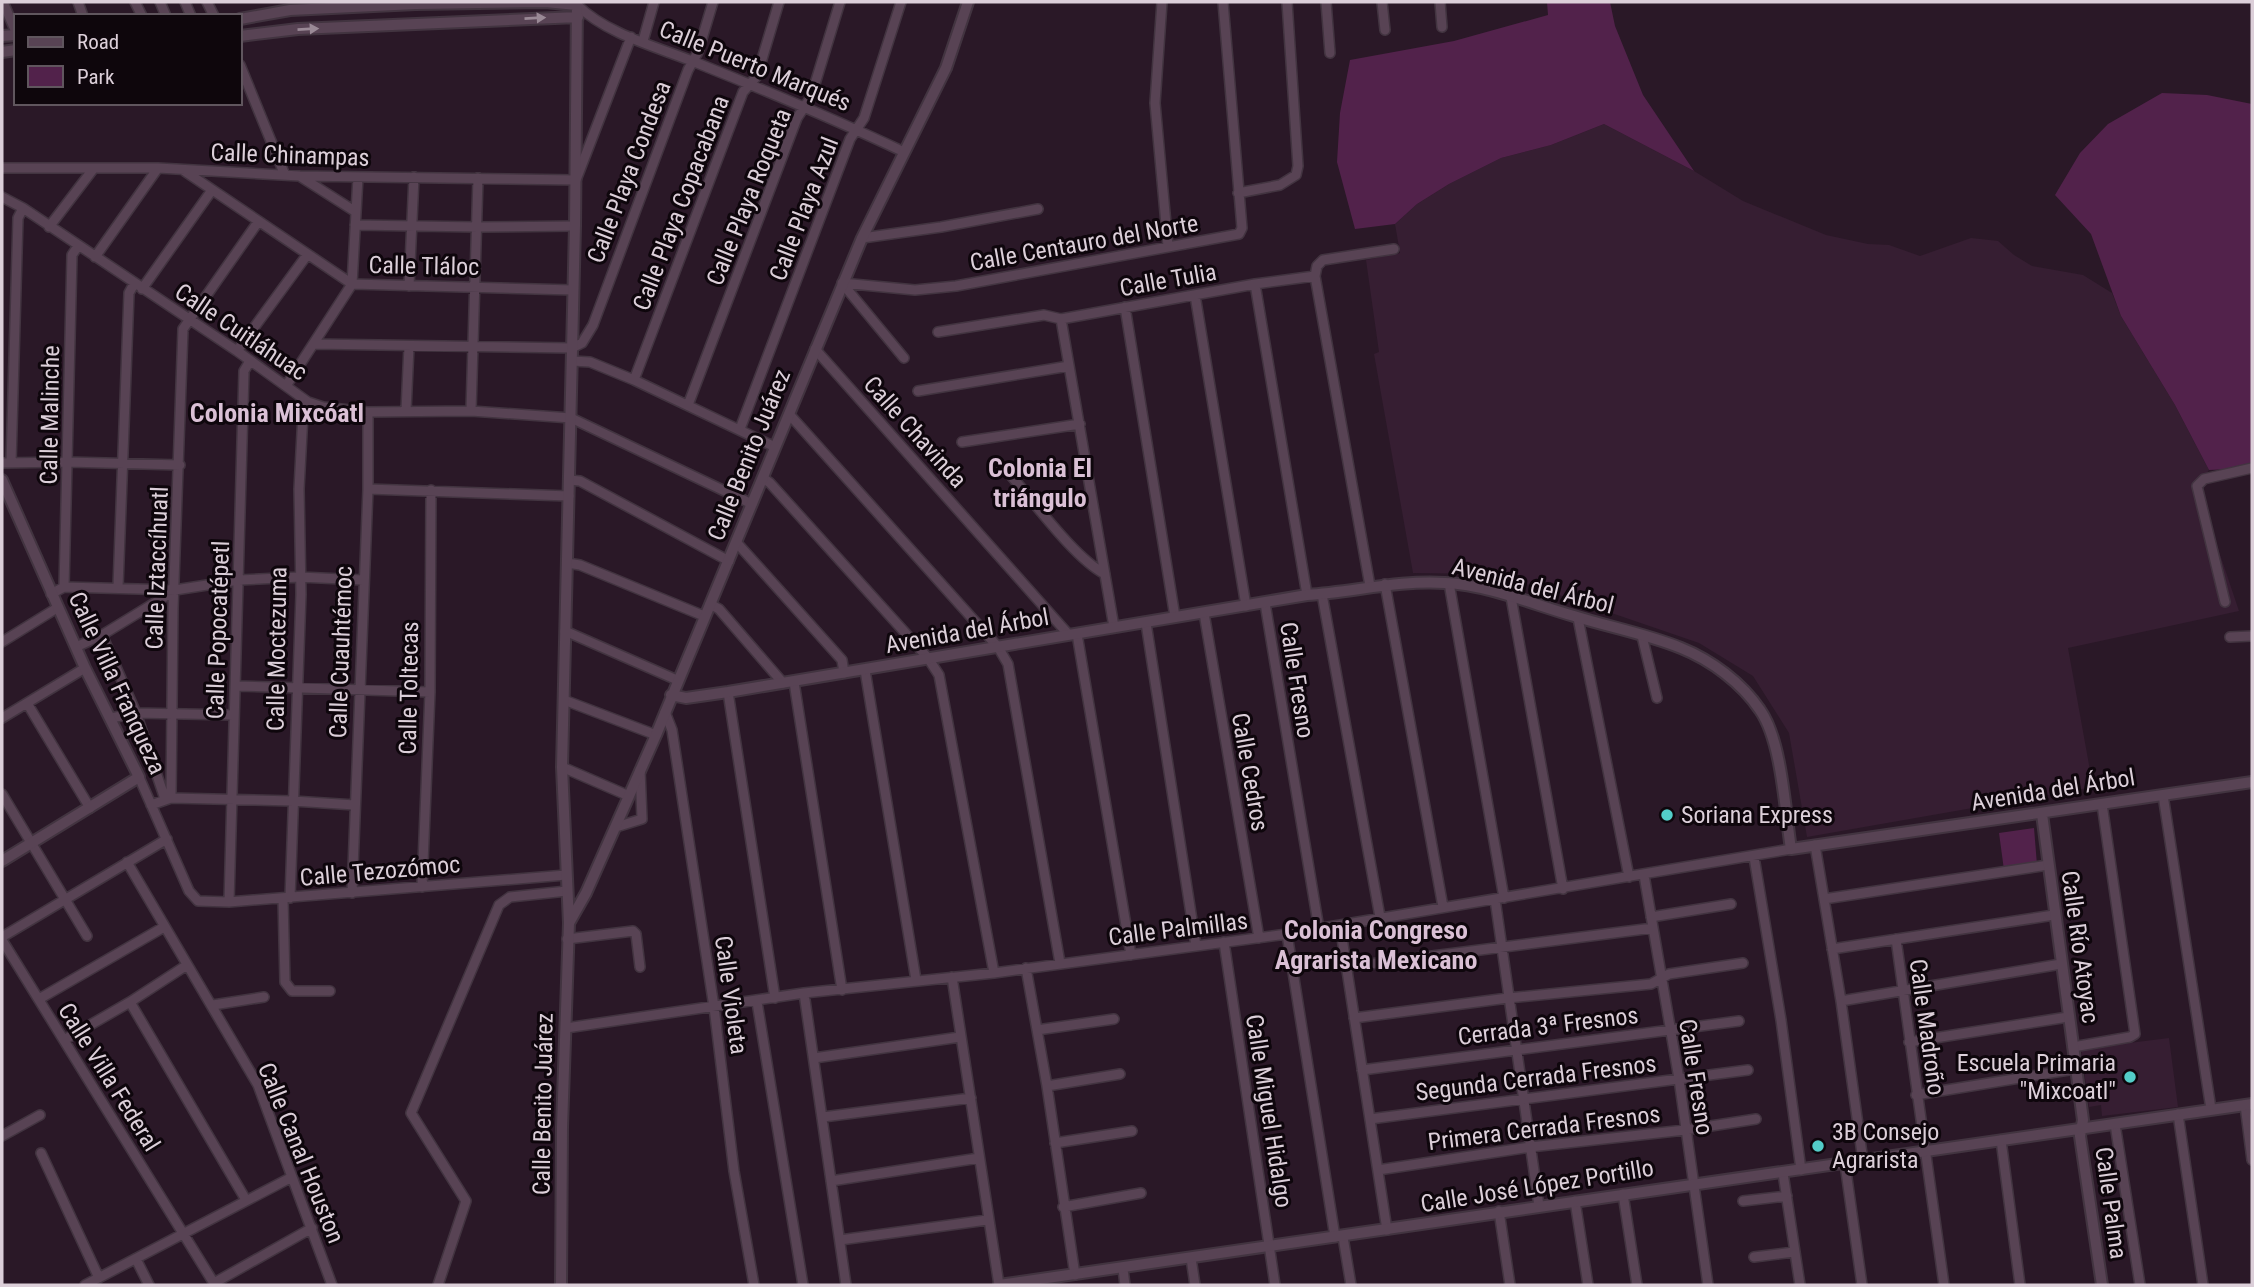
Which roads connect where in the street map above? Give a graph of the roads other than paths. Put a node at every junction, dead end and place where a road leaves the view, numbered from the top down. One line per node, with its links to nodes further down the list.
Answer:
1 (3, 2): 21 (street)
2 (654, 2): 25 (street)
3 (713, 2): 27 (street, Calle Playa Condesa)
4 (779, 2): 29 (street, Calle Playa Copacabana)
5 (840, 2): 30 (street, Calle Playa Roqueta)
6 (901, 2): 31 (street, Calle Playa Azul)
7 (968, 2): 32 (street, Calle Benito Juárez)
8 (1163, 2): 57 (street)
9 (1223, 2): 44 (street)
10 (1287, 2): 44 (street)
11 (1326, 2): 26 (street)
12 (1382, 2): 22 (street)
13 (1440, 2): 20 (street)
14 (416, 3): 15 (street); 19 (street)
15 (472, 3): 16 (street)
16 (573, 3): 17 (street, Calle Benito Juárez); 18 (street, Calle Puerto Marqués)
17 (574, 17): 18 (street, Calle Puerto Marqués); 23 (street, one-way to 17); 42 (street, Calle Benito Juárez)
18 (590, 18): 24 (street, Calle Puerto Marqués)
19 (242, 19)
20 (1441, 27)
21 (14, 29)
22 (1385, 30)
23 (242, 36)
24 (631, 37): 25 (street, Calle Puerto Marqués); 42 (street)
25 (643, 41): 27 (street, Calle Puerto Marqués)
26 (1330, 53)
27 (694, 62): 29 (street, Calle Puerto Marqués); 77 (street, Calle Playa Condesa)
28 (242, 70): 37 (street)
29 (750, 85): 30 (street, Calle Puerto Marqués); 84 (street, Calle Playa Copacabana)
30 (805, 108): 31 (street, Calle Puerto Marqués); 88 (street, Calle Playa Roqueta)
31 (856, 129): 32 (street, Calle Puerto Marqués); 95 (street, Calle Playa Azul)
32 (904, 152): 55 (street, Calle Benito Juárez)
33 (2, 168): 34 (street, Calle Chinampas)
34 (94, 168): 35 (street, Calle Chinampas); 53 (street)
35 (158, 168): 36 (street, Calle Chinampas); 60 (street)
36 (183, 170): 37 (street, Calle Chinampas); 43 (street, Calle Tláloc)
37 (284, 173): 38 (street, Calle Chinampas)
38 (300, 176): 39 (street, Calle Chinampas); 48 (street)
39 (358, 177): 40 (street, Calle Chinampas); 48 (street)
40 (414, 177): 41 (street, Calle Chinampas); 51 (street)
41 (478, 178): 42 (street, Calle Chinampas); 54 (street)
42 (576, 180): 52 (street, Calle Benito Juárez)
43 (212, 190): 49 (street, Calle Tláloc); 65 (street)
44 (1238, 193): 57 (street, Calle Centauro del Norte)
45 (2, 197): 46 (street, Calle Cuitláhuac)
46 (23, 208): 53 (street, Calle Cuitláhuac); 99 (street)
47 (1038, 209): 55 (street)
48 (356, 212): 50 (street)
49 (258, 222): 59 (street, Calle Tláloc); 71 (street)
50 (355, 225): 51 (street); 63 (street)
51 (412, 225): 54 (street); 66 (street)
52 (575, 226): 54 (street); 68 (street, Calle Benito Juárez)
53 (50, 227): 56 (street, Calle Cuitláhuac)
54 (478, 227): 67 (street)
55 (862, 238): 62 (street, Calle Benito Juárez)
56 (78, 246): 60 (street, Calle Cuitláhuac); 98 (street, Calle Malinche)
57 (1168, 246): 62 (street, Calle Centauro del Norte)
58 (1394, 249): 61 (street, Calle Tulia)
59 (307, 255): 63 (street, Calle Tláloc); 79 (street)
60 (95, 257): 65 (street, Calle Cuitláhuac)
61 (1315, 276): 64 (street, Calle Tulia); 120 (street)
62 (842, 283): 78 (street, Calle Benito Juárez); 80 (street)
63 (352, 284): 66 (street, Calle Tláloc); 74 (street)
64 (1255, 284): 69 (street, Calle Tulia); 126 (street)
65 (138, 286): 71 (street, Calle Cuitláhuac); 100 (street)
66 (409, 286): 67 (street, Calle Tláloc)
67 (474, 287): 68 (street, Calle Tláloc); 76 (street)
68 (573, 290): 77 (street, Calle Benito Juárez)
69 (1195, 295): 70 (street, Calle Tulia); 131 (street)
70 (1125, 307): 72 (street, Calle Tulia); 135 (street)
71 (189, 319): 79 (street, Calle Cuitláhuac); 101 (street, Calle Iztaccíhuatl)
72 (1061, 319): 73 (street, Calle Tulia); 83 (street)
73 (938, 332)
74 (314, 344): 75 (street); 85 (street)
75 (409, 346): 76 (street); 90 (street)
76 (472, 348): 77 (street); 91 (street)
77 (572, 348): 82 (street, Calle Benito Juárez)
78 (815, 349): 92 (street, Calle Benito Juárez); 140 (street, Calle Chavinda)
79 (237, 351): 81 (street, Calle Cuitláhuac)
80 (904, 358)
81 (250, 361): 85 (street, Calle Cuitláhuac); 116 (street, Calle Popocatépetl)
82 (572, 361): 84 (street); 93 (street, Calle Benito Juárez)
83 (1069, 366): 86 (street); 94 (street)
84 (634, 380): 88 (street)
85 (286, 386): 87 (street, Calle Cuitláhuac)
86 (918, 391)
87 (308, 402): 89 (street, Calle Cuitláhuac); 115 (street, Calle Moctezuma)
88 (688, 405): 95 (street)
89 (368, 411): 90 (street, Calle Cuitláhuac); 107 (street, Calle Cuauhtémoc)
90 (406, 411): 91 (street, Calle Cuitláhuac)
91 (471, 411): 93 (street, Calle Cuitláhuac)
92 (789, 414): 97 (street, Calle Benito Juárez); 147 (street)
93 (570, 418): 105 (street, Calle Benito Juárez); 110 (street)
94 (1080, 424): 96 (street); 114 (street)
95 (740, 429): 97 (street)
96 (962, 442)
97 (775, 447): 104 (street, Calle Benito Juárez)
98 (68, 462): 99 (street); 100 (street); 121 (street, Calle Malinche)
99 (6, 463)
100 (124, 464): 101 (street); 122 (street)
101 (180, 465): 123 (street, Calle Iztaccíhuatl)
102 (2252, 468): 128 (street)
103 (1007, 471): 114 (street)
104 (763, 478): 110 (street, Calle Benito Juárez); 148 (street)
105 (569, 480): 109 (street, Calle Benito Juárez); 112 (street)
106 (3, 484): 124 (street, Calle Villa Franqueza)
107 (368, 489): 108 (street); 117 (street, Calle Cuauhtémoc)
108 (431, 490): 109 (street); 157 (street, Calle Toltecas)
109 (569, 496): 113 (street, Calle Benito Juárez)
110 (752, 504): 111 (street, Calle Benito Juárez)
111 (737, 543): 112 (street, Calle Benito Juárez); 151 (street)
112 (729, 561): 130 (street, Calle Benito Juárez)
113 (567, 563): 134 (street); 139 (street, Calle Benito Juárez)
114 (1105, 574): 138 (street)
115 (300, 577): 116 (street); 117 (street); 155 (street, Calle Moctezuma)
116 (239, 580): 123 (street); 154 (street, Calle Popocatépetl)
117 (363, 580): 156 (street, Calle Cuauhtémoc)
118 (1449, 583): 119 (street, Avenida del Árbol); 127 (street, Avenida del Árbol); 203 (street)
119 (1385, 584): 120 (street, Avenida del Árbol); 208 (street)
120 (1370, 586): 125 (street, Avenida del Árbol)
121 (64, 587): 122 (street); 124 (street)
122 (118, 587): 123 (street)
123 (175, 590): 141 (street); 165 (street, Calle Iztaccíhuatl)
124 (51, 594): 132 (street, Calle Villa Franqueza)
125 (1322, 594): 126 (street, Avenida del Árbol); 210 (street)
126 (1307, 595): 129 (street, Avenida del Árbol)
127 (1511, 597): 136 (street, Avenida del Árbol); 198 (street)
128 (2225, 602)
129 (1265, 603): 131 (street, Avenida del Árbol); 216 (street, Calle Fresno)
130 (710, 604): 134 (street, Calle Benito Juárez); 153 (street)
131 (1246, 606): 133 (street, Avenida del Árbol)
132 (57, 607): 145 (street); 146 (street, Calle Villa Franqueza)
133 (1204, 613): 135 (street, Avenida del Árbol); 220 (street, Calle Cedros)
134 (704, 616): 152 (street, Calle Benito Juárez)
135 (1175, 617): 137 (street, Avenida del Árbol)
136 (1578, 618): 142 (street, Avenida del Árbol); 196 (street)
137 (1146, 623): 138 (street, Avenida del Árbol); 224 (street)
138 (1114, 627): 140 (street, Avenida del Árbol)
139 (565, 631): 152 (street); 161 (street, Calle Benito Juárez)
140 (1073, 634): 147 (street, Avenida del Árbol); 227 (street)
141 (102, 635): 146 (street); 164 (street)
142 (1642, 636): 160 (street); 189 (street, Avenida del Árbol)
143 (2252, 636): 144 (street)
144 (2230, 638)
145 (2, 642)
146 (76, 647): 149 (street, Calle Villa Franqueza)
147 (998, 647): 148 (street, Avenida del Árbol); 228 (street)
148 (928, 658): 150 (street, Avenida del Árbol); 235 (street)
149 (85, 667): 162 (street); 168 (street, Calle Villa Franqueza)
150 (865, 670): 151 (street, Avenida del Árbol); 238 (street)
151 (844, 673): 153 (street, Avenida del Árbol)
152 (677, 680): 159 (street, Calle Benito Juárez)
153 (788, 682): 158 (street, Avenida del Árbol); 239 (street)
154 (236, 685): 155 (street); 166 (street, Calle Popocatépetl)
155 (296, 687): 156 (street); 179 (street, Calle Moctezuma)
156 (359, 690): 157 (street); 182 (street, Calle Cuauhtémoc)
157 (430, 692): 197 (street, Calle Toltecas)
158 (728, 692): 159 (street, Avenida del Árbol); 244 (street)
159 (671, 695): 163 (street, Calle Benito Juárez)
160 (1657, 698)
161 (564, 700): 169 (street); 170 (street, Calle Benito Juárez)
162 (27, 703): 167 (street); 183 (street)
163 (665, 712): 169 (street, Calle Benito Juárez); 251 (street, Calle Violeta)
164 (136, 713): 165 (street); 168 (street); 177 (street)
165 (173, 714): 166 (street); 177 (street, Calle Iztaccíhuatl)
166 (234, 715): 178 (street, Calle Popocatépetl)
167 (2, 718)
168 (111, 718): 172 (street, Calle Villa Franqueza)
169 (656, 735): 171 (street, Calle Benito Juárez)
170 (562, 767): 176 (street); 194 (street, Calle Benito Juárez)
171 (640, 768): 176 (street, Calle Benito Juárez); 185 (street)
172 (139, 778): 181 (street, Calle Villa Franqueza); 183 (street)
173 (2252, 782): 175 (street, Avenida del Árbol)
174 (2, 793): 187 (street)
175 (2163, 795): 180 (street, Avenida del Árbol); 275 (street)
176 (629, 796): 185 (street, Calle Benito Juárez)
177 (168, 799): 178 (street); 181 (street)
178 (233, 801): 179 (street); 206 (street, Calle Popocatépetl)
179 (293, 801): 182 (street); 202 (street, Calle Moctezuma)
180 (2102, 804): 184 (street, Avenida del Árbol); 262 (street)
181 (151, 805): 186 (street, Calle Villa Franqueza)
182 (355, 805): 200 (street, Calle Cuauhtémoc)
183 (90, 808): 187 (street)
184 (2042, 814): 188 (street, Avenida del Árbol); 193 (street, Calle Río Atoyac)
185 (616, 827): 212 (street, Calle Benito Juárez)
186 (167, 839): 192 (street); 205 (street, Calle Villa Franqueza)
187 (33, 844): 191 (street); 201 (street)
188 (1815, 845): 189 (street, Avenida del Árbol); 204 (street)
189 (1791, 849): 190 (street, Calle Palmillas)
190 (1755, 857): 195 (street, Calle Palmillas); 296 (street)
191 (2, 862)
192 (127, 862): 201 (street); 214 (street, Calle Canal Houston)
193 (2048, 865): 204 (street); 209 (street, Calle Río Atoyac)
194 (566, 875): 197 (street, Calle Tezozómoc); 199 (street, Calle Benito Juárez)
195 (1644, 875): 196 (street, Calle Palmillas); 211 (street, Calle Fresno)
196 (1629, 877): 198 (street, Calle Palmillas)
197 (422, 887): 200 (street, Calle Tezozómoc)
198 (1563, 888): 203 (street, Calle Palmillas)
199 (567, 891): 212 (street, Calle Benito Juárez); 329 (street)
200 (352, 893): 202 (street, Calle Tezozómoc)
201 (64, 898): 218 (street); 219 (street)
202 (286, 898): 206 (street, Calle Tezozómoc); 241 (street, Calle Moctezuma)
203 (1499, 899): 208 (street, Calle Palmillas); 225 (street)
204 (1824, 899): 226 (street)
205 (198, 901): 206 (street, Calle Tezozómoc)
206 (229, 902)
207 (1731, 904): 211 (street)
208 (1443, 907): 210 (street, Calle Palmillas)
209 (2054, 915): 222 (street); 230 (street, Calle Río Atoyac)
210 (1381, 917): 213 (street, Calle Palmillas)
211 (1651, 917): 215 (street, Calle Fresno)
212 (569, 923): 221 (street, Calle Benito Juárez)
213 (1340, 925): 216 (street, Calle Palmillas); 233 (street)
214 (164, 927): 231 (street, Calle Canal Houston); 246 (street)
215 (1653, 928): 225 (street); 237 (street, Calle Fresno)
216 (1319, 929): 217 (street, Calle Palmillas)
217 (1287, 934): 220 (street, Calle Palmillas); 314 (street)
218 (87, 936)
219 (2, 938): 246 (street, Calle Villa Federal)
220 (1259, 938): 223 (street, Calle Palmillas)
221 (568, 939): 232 (street); 256 (street, Calle Benito Juárez)
222 (1896, 939): 226 (street); 240 (street, Calle Madroño)
223 (1224, 942): 224 (street, Calle Palmillas); 316 (street, Calle Miguel Hidalgo)
224 (1196, 946): 227 (street, Calle Palmillas)
225 (1502, 949): 233 (street); 245 (street)
226 (1832, 949): 247 (street)
227 (1131, 954): 228 (street, Calle Palmillas)
228 (1060, 963): 234 (street, Calle Palmillas)
229 (1743, 963): 237 (street)
230 (2061, 964): 240 (street); 252 (street, Calle Río Atoyac)
231 (187, 965): 248 (street); 250 (street, Calle Canal Houston)
232 (640, 967)
233 (1346, 967): 253 (street)
234 (1026, 968): 235 (street, Calle Palmillas); 257 (street)
235 (994, 973): 236 (street, Calle Palmillas)
236 (952, 977): 238 (street, Calle Palmillas); 259 (street)
237 (1661, 979): 245 (street); 258 (street, Calle Fresno)
238 (916, 980): 239 (street, Calle Palmillas)
239 (842, 990): 242 (street, Calle Palmillas)
240 (1903, 990): 247 (street); 261 (street, Calle Madroño)
241 (330, 991)
242 (804, 993): 244 (street, Calle Palmillas); 264 (street)
243 (264, 997): 250 (street)
244 (775, 998): 249 (street, Calle Palmillas)
245 (1508, 998): 253 (street); 263 (street)
246 (39, 999): 260 (street, Calle Villa Federal)
247 (1841, 1001): 293 (street)
248 (130, 1002): 260 (street); 304 (street)
249 (757, 1002): 251 (street, Calle Palmillas); 332 (street)
250 (213, 1005): 298 (street, Calle Canal Houston)
251 (714, 1007): 256 (street, Calle Palmillas); 331 (street, Calle Violeta)
252 (2068, 1017): 261 (street); 262 (street, Calle Río Atoyac)
253 (1354, 1018): 266 (street)
254 (1114, 1019): 257 (street)
255 (1739, 1021): 258 (street, Cerrada 3ª Fresnos)
256 (566, 1028): 330 (street, Calle Benito Juárez)
257 (1037, 1030): 270 (street)
258 (1669, 1030): 263 (street, Cerrada 3ª Fresnos); 269 (street, Calle Fresno)
259 (960, 1037): 264 (street); 272 (street)
260 (64, 1040): 313 (street, Calle Villa Federal)
261 (1909, 1042): 271 (street, Calle Madroño)
262 (2073, 1048): 265 (street, Calle Río Atoyac)
263 (1516, 1050): 266 (street, Cerrada 3ª Fresnos); 273 (street)
264 (814, 1058): 278 (street)
265 (2075, 1069): 271 (street); 282 (street, Calle Río Atoyac)
266 (1362, 1070): 279 (street)
267 (1748, 1070): 269 (street, Segunda Cerrada Fresnos)
268 (1120, 1074): 270 (street)
269 (1679, 1079): 273 (street, Segunda Cerrada Fresnos); 284 (street, Calle Fresno)
270 (1047, 1086): 287 (street)
271 (1916, 1096): 290 (street, Calle Madroño)
272 (971, 1098): 278 (street); 291 (street)
273 (1522, 1098): 279 (street, Segunda Cerrada Fresnos); 288 (street)
274 (2249, 1105): 275 (street, Calle José López Portillo); 292 (street)
275 (2211, 1109): 276 (street, Calle José López Portillo)
276 (2178, 1114): 281 (street, Calle José López Portillo); 349 (street)
277 (40, 1115): 285 (street)
278 (823, 1117): 299 (street)
279 (1370, 1119): 295 (street)
280 (1756, 1119): 284 (street, Primera Cerrada Fresnos)
281 (2115, 1124): 282 (street, Calle José López Portillo); 348 (street)
282 (2081, 1128): 286 (street, Calle José López Portillo); 347 (street, Calle Palma)
283 (1132, 1130): 287 (street)
284 (1685, 1130): 288 (street, Primera Cerrada Fresnos); 300 (street, Calle Fresno)
285 (2, 1136)
286 (2001, 1140): 290 (street, Calle José López Portillo); 346 (street)
287 (1055, 1143): 308 (street)
288 (1530, 1147): 295 (street, Primera Cerrada Fresnos); 307 (street)
289 (41, 1153): 323 (street)
290 (1925, 1153): 293 (street, Calle José López Portillo); 345 (street, Calle Madroño)
291 (979, 1158): 299 (street); 310 (street)
292 (2252, 1160)
293 (1863, 1161): 294 (street, Calle José López Portillo)
294 (1845, 1164): 296 (street, Calle José López Portillo); 344 (street)
295 (1378, 1170): 312 (street)
296 (1801, 1170): 297 (street, Calle José López Portillo)
297 (1783, 1173): 300 (street, Calle José López Portillo); 303 (street)
298 (292, 1177): 304 (street); 311 (street, Calle Canal Houston)
299 (831, 1181): 315 (street)
300 (1692, 1184): 302 (street, Calle José López Portillo); 342 (street, Calle Fresno)
301 (1141, 1193): 308 (street)
302 (1623, 1194): 305 (street, Calle José López Portillo); 341 (street)
303 (1787, 1196): 306 (street); 317 (street)
304 (246, 1199): 313 (street)
305 (1575, 1200): 307 (street, Calle José López Portillo); 340 (street)
306 (1743, 1201)
307 (1539, 1206): 309 (street, Calle José López Portillo)
308 (1063, 1207): 322 (street)
309 (1499, 1212): 312 (street, Calle José López Portillo); 339 (street)
310 (988, 1220): 315 (street); 334 (street)
311 (312, 1228): 325 (street); 328 (street, Calle Canal Houston)
312 (1387, 1230): 314 (street, Calle José López Portillo)
313 (183, 1234): 320 (street); 325 (street, Calle Villa Federal)
314 (1339, 1237): 316 (street, Calle José López Portillo); 338 (street)
315 (840, 1240): 333 (street)
316 (1269, 1247): 319 (street, Calle José López Portillo); 337 (street, Calle Miguel Hidalgo)
317 (1794, 1252): 318 (street); 343 (street)
318 (1754, 1257)
319 (1191, 1258): 321 (street, Calle José López Portillo); 336 (street)
320 (136, 1259): 323 (street); 327 (street)
321 (1123, 1269): 322 (street, Calle José López Portillo); 335 (street)
322 (1075, 1275): 324 (street, Calle José López Portillo)
323 (99, 1278): 326 (street)
324 (1060, 1281): 334 (street, Calle José López Portillo)
325 (214, 1284)
326 (85, 1285)
327 (149, 1285)
328 (332, 1285)
329 (438, 1285)
330 (561, 1285)
331 (754, 1285)
332 (803, 1285)
333 (846, 1285)
334 (999, 1285)
335 (1125, 1285)
336 (1195, 1285)
337 (1275, 1285)
338 (1350, 1285)
339 (1510, 1285)
340 (1588, 1285)
341 (1637, 1285)
342 (1708, 1285)
343 (1800, 1285)
344 (1862, 1285)
345 (1944, 1285)
346 (2020, 1285)
347 (2102, 1285)
348 (2140, 1285)
349 (2203, 1285)

